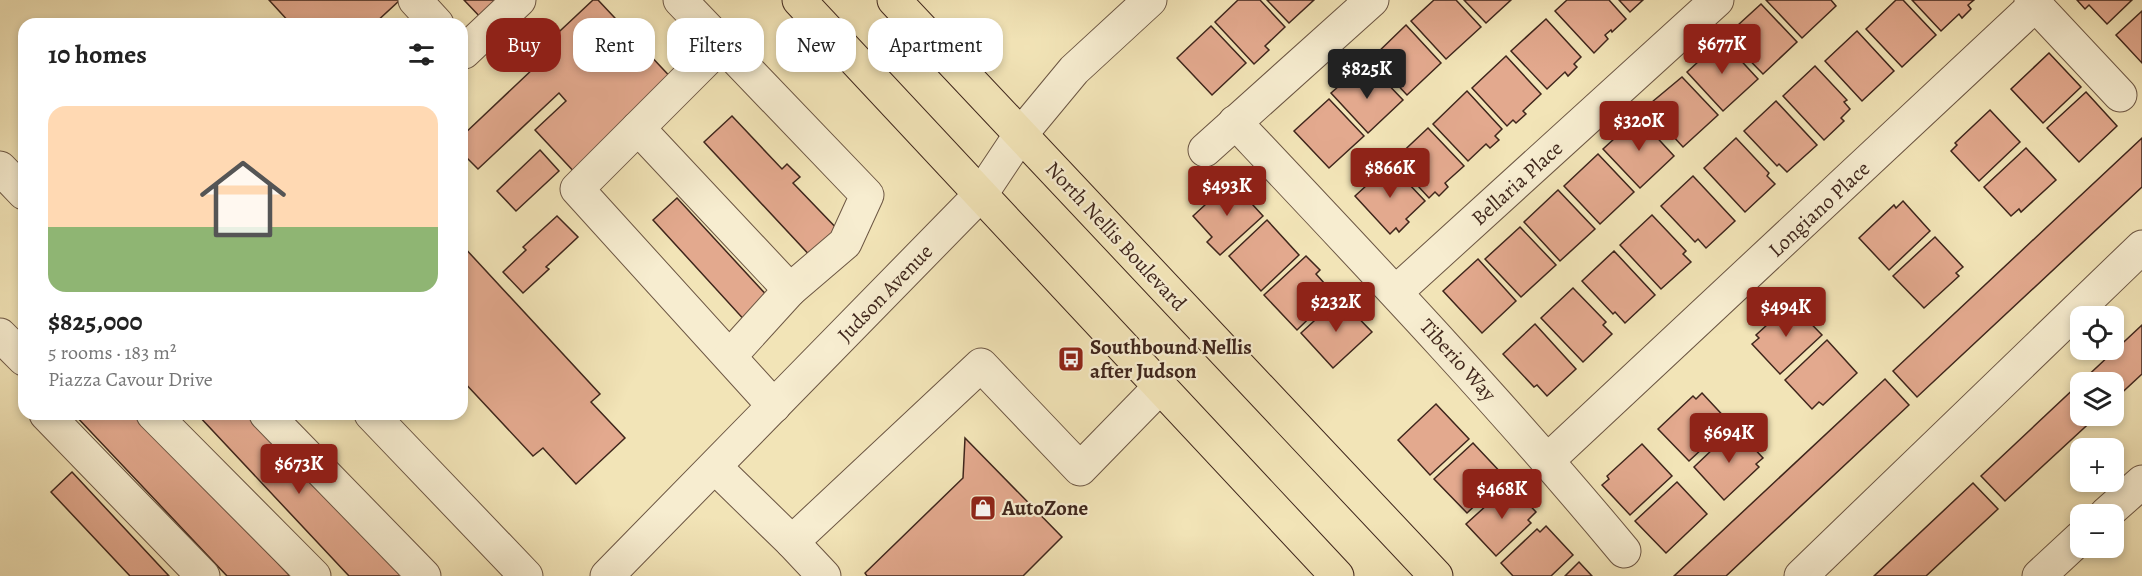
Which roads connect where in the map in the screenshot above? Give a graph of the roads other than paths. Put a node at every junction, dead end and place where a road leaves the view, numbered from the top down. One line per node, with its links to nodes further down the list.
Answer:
1 (415, 0): 10 (street)
2 (519, 0): 12 (street)
3 (680, 0): 11 (street)
4 (799, 0): 22 (main road)
5 (894, 0): 18 (main road, North Nellis Boulevard)
6 (1150, 0): 18 (street, Judson Avenue)
7 (1372, 0): 16 (street)
8 (1717, 0): 25 (street, Bellaria Place)
9 (2033, 2): 15 (street); 35 (street, Longiano Place)
10 (432, 18)
11 (698, 18)
12 (468, 48)
13 (694, 72): 17 (street)
14 (750, 72): 24 (street)
15 (2120, 95)
16 (1235, 122): 19 (street); 25 (street, Tiberio Way)
17 (638, 128): 24 (street); 28 (street)
18 (1021, 134): 22 (street, Judson Avenue); 49 (main road, North Nellis Boulevard)
19 (1204, 150)
20 (0, 168): 21 (street)
21 (18, 187)
22 (981, 194): 29 (main road); 30 (street, Judson Avenue)
23 (2142, 247): 50 (street)
24 (790, 290): 28 (street)
25 (1396, 292): 35 (street, Tiberio Way)
26 (0, 335): 27 (street)
27 (18, 353)
28 (730, 356): 30 (street)
29 (1160, 387): 39 (street); 48 (main road)
30 (774, 406): 36 (street, Judson Avenue)
31 (52, 420): 42 (street)
32 (159, 420): 43 (street)
33 (272, 420): 44 (street)
34 (377, 420): 45 (street)
35 (1548, 460): 41 (street, Tiberio Way)
36 (715, 466): 39 (street); 46 (street, Judson Avenue)
37 (2142, 482): 38 (street)
38 (2117, 504)
39 (792, 542): 47 (street)
40 (2070, 547): 51 (street)
41 (1624, 552)
42 (203, 576)
43 (314, 576)
44 (424, 576)
45 (526, 576)
46 (607, 576)
47 (824, 576)
48 (1337, 576)
49 (1436, 576)
50 (1801, 576)
51 (2039, 576)

